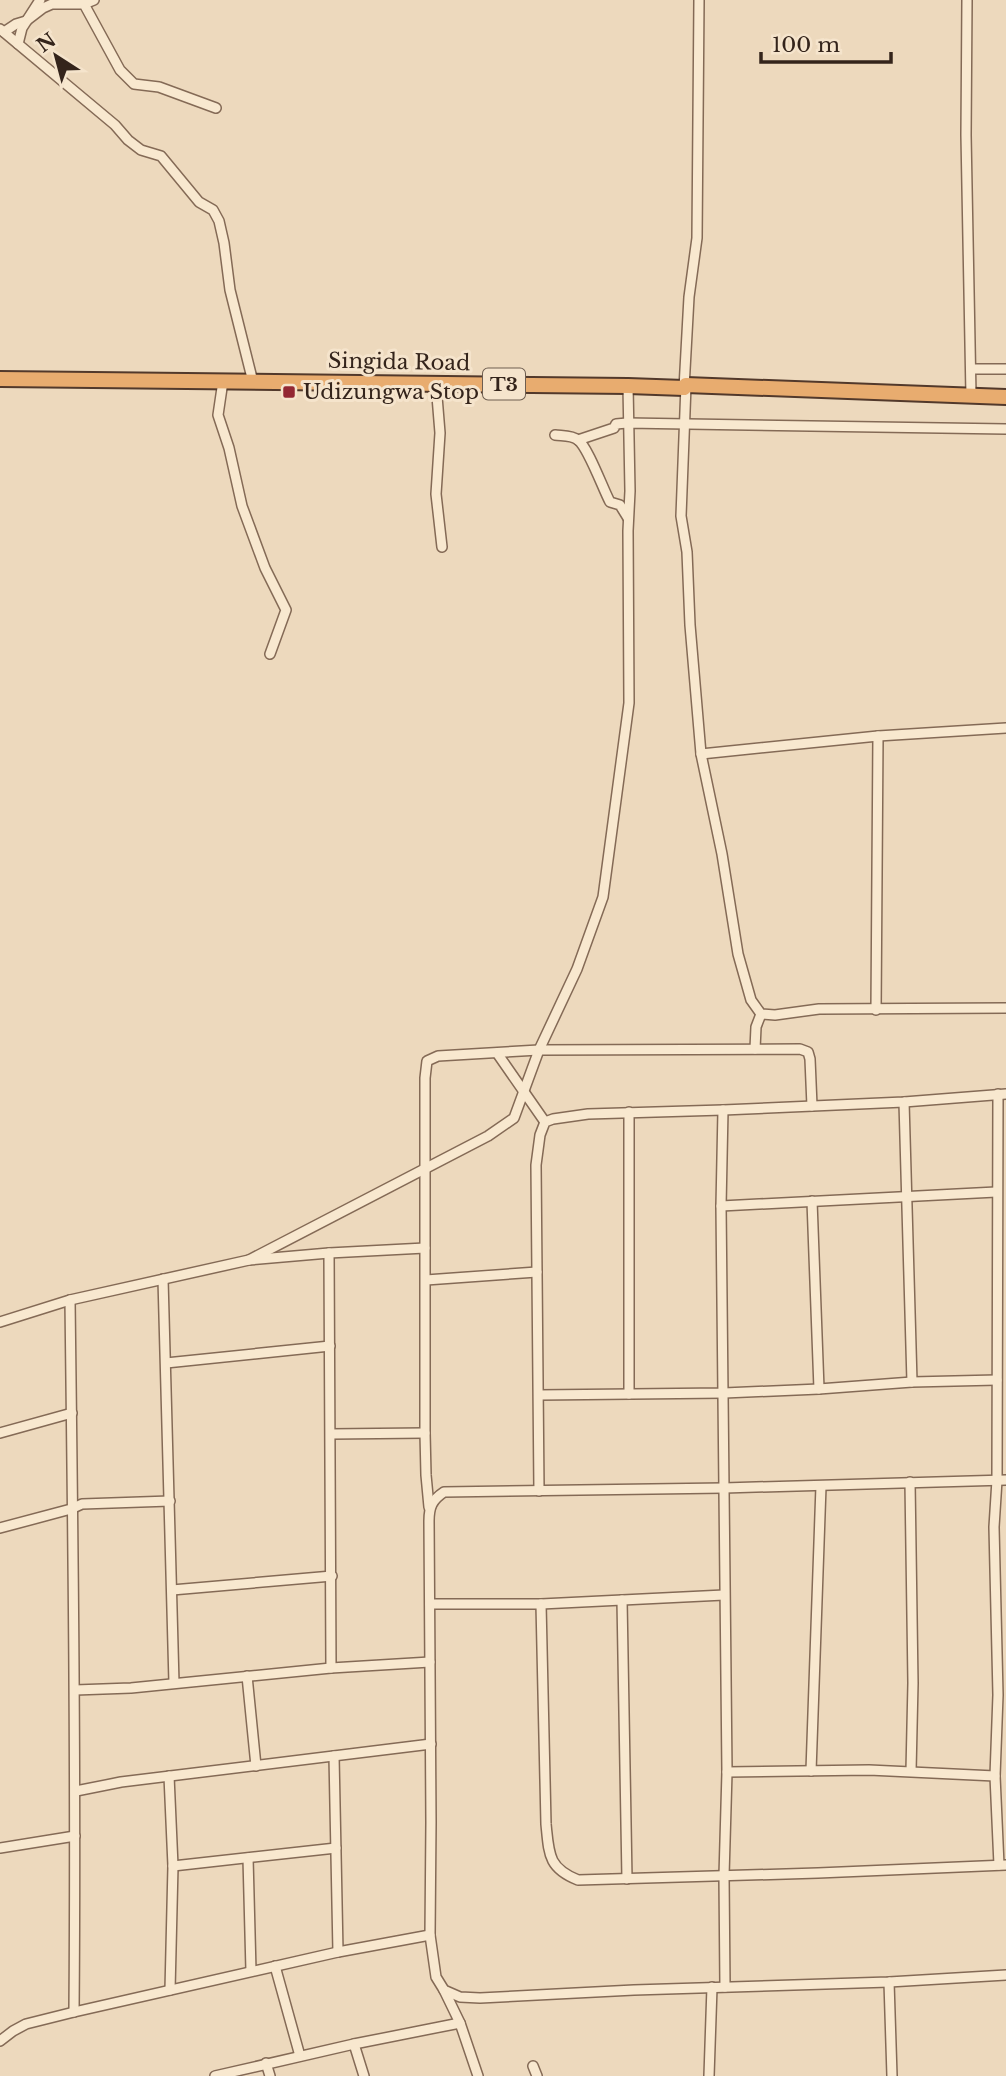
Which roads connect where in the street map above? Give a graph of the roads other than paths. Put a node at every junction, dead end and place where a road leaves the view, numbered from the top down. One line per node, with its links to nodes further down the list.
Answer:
1 (40, 0): 6 (street)
2 (94, 0): 5 (street)
3 (699, 0): 17 (street)
4 (967, 0): 10 (street)
5 (84, 4): 6 (street); 9 (street)
6 (26, 21): 7 (street); 8 (street)
7 (2, 30): 8 (street)
8 (18, 44): 14 (street)
9 (216, 108)
10 (971, 369): 11 (street); 18 (street)
11 (1006, 369)
12 (0, 379): 13 (highway, Singida Road / T3)
13 (223, 381): 14 (highway, Singida Road / T3); 27 (street)
14 (253, 382): 15 (highway, Singida Road / T3)
15 (436, 384): 16 (highway, Singida Road / T3); 26 (street)
16 (628, 386): 17 (highway, Singida Road / T3); 21 (street)
17 (685, 386): 18 (highway, Singida Road / T3); 20 (street)
18 (971, 395): 19 (highway, Singida Road / T3)
19 (1006, 397)
20 (686, 423): 21 (street); 22 (street); 30 (street)
21 (628, 424): 24 (street); 25 (street)
22 (1006, 429)
23 (555, 435): 24 (street)
24 (578, 440): 25 (street)
25 (629, 519): 35 (street)
26 (442, 547)
27 (270, 654)
28 (1006, 728): 29 (street)
29 (878, 736): 30 (street); 32 (street)
30 (701, 754): 33 (street)
31 (1006, 1009): 32 (street)
32 (876, 1010): 33 (street)
33 (761, 1014): 34 (street)
34 (755, 1049): 35 (street); 40 (street)
35 (539, 1050): 36 (street); 37 (street)
36 (497, 1053): 37 (street); 44 (street)
37 (523, 1093): 43 (street); 44 (street)
38 (1002, 1094): 39 (street); 45 (street)
39 (904, 1102): 40 (street); 46 (street)
40 (812, 1106): 41 (street)
41 (723, 1110): 42 (street); 48 (street)
42 (629, 1112): 43 (street); 62 (street)
43 (544, 1122): 52 (street)
44 (425, 1170): 49 (street); 51 (street)
45 (996, 1192): 46 (street); 59 (street)
46 (907, 1197): 47 (street); 60 (street)
47 (812, 1201): 48 (street); 61 (street)
48 (721, 1206): 63 (street)
49 (425, 1248): 50 (street); 54 (street)
50 (329, 1252): 51 (street); 57 (street)
51 (249, 1260): 53 (street)
52 (537, 1272): 54 (street); 64 (street)
53 (163, 1279): 55 (street); 58 (street)
54 (426, 1280): 67 (street)
55 (70, 1300): 56 (street); 65 (street)
56 (0, 1322)
57 (330, 1346): 58 (street); 68 (street)
58 (166, 1363): 74 (street)
59 (997, 1380): 60 (street); 69 (street)
60 (912, 1382): 61 (street)
61 (819, 1390): 63 (street)
62 (629, 1394): 63 (street); 64 (street)
63 (724, 1394): 72 (street)
64 (539, 1395): 73 (street)
65 (72, 1413): 66 (street); 76 (street)
66 (0, 1433)
67 (425, 1433): 68 (street); 75 (street)
68 (331, 1434): 78 (street)
69 (1001, 1480): 70 (street); 96 (street)
70 (910, 1482): 71 (street); 93 (street)
71 (821, 1486): 72 (street); 92 (street)
72 (724, 1488): 73 (street); 80 (street)
73 (539, 1491): 75 (street)
74 (170, 1501): 76 (street); 79 (street)
75 (429, 1507): 82 (street)
76 (71, 1509): 77 (street); 88 (street)
77 (0, 1528)
78 (332, 1576): 79 (street); 85 (street)
79 (172, 1590): 87 (street)
80 (724, 1595): 81 (street); 94 (street)
81 (622, 1600): 83 (street); 105 (street)
82 (430, 1604): 83 (street); 84 (street)
83 (541, 1604): 105 (street)
84 (430, 1662): 85 (street); 89 (street)
85 (331, 1668): 86 (street)
86 (247, 1676): 87 (street); 91 (street)
87 (174, 1683): 88 (street)
88 (75, 1690): 97 (street)
89 (431, 1744): 90 (street); 106 (street)
90 (334, 1756): 91 (street); 100 (street)
91 (257, 1766): 95 (street)
92 (811, 1771): 93 (street); 94 (street)
93 (911, 1771): 96 (street)
94 (727, 1772): 104 (street)
95 (169, 1776): 97 (street); 103 (street)
96 (995, 1776): 102 (street)
97 (76, 1791): 98 (street)
98 (75, 1836): 99 (street); 116 (street)
99 (0, 1848)
100 (336, 1848): 101 (street); 107 (street)
101 (248, 1858): 103 (street); 109 (street)
102 (1003, 1865): 104 (street)
103 (173, 1866): 114 (street)
104 (724, 1876): 105 (street); 113 (street)
105 (627, 1879)
106 (429, 1935): 107 (street); 115 (street)
107 (338, 1952): 108 (street)
108 (275, 1966): 109 (street); 120 (street)
109 (251, 1971): 114 (street)
110 (1006, 1975): 111 (street)
111 (889, 1982): 113 (street); 127 (street)
112 (712, 1987): 113 (street); 115 (street); 126 (street)
113 (725, 1987)
114 (170, 1990): 116 (street)
115 (444, 1990): 117 (street)
116 (74, 2012): 118 (street)
117 (460, 2023): 119 (street); 125 (street)
118 (0, 2041)
119 (354, 2044): 120 (street); 124 (street)
120 (300, 2056): 121 (street)
121 (265, 2063): 122 (street); 123 (street)
122 (215, 2076)
123 (270, 2076)
124 (364, 2076)
125 (478, 2076)
126 (709, 2076)
127 (892, 2076)

